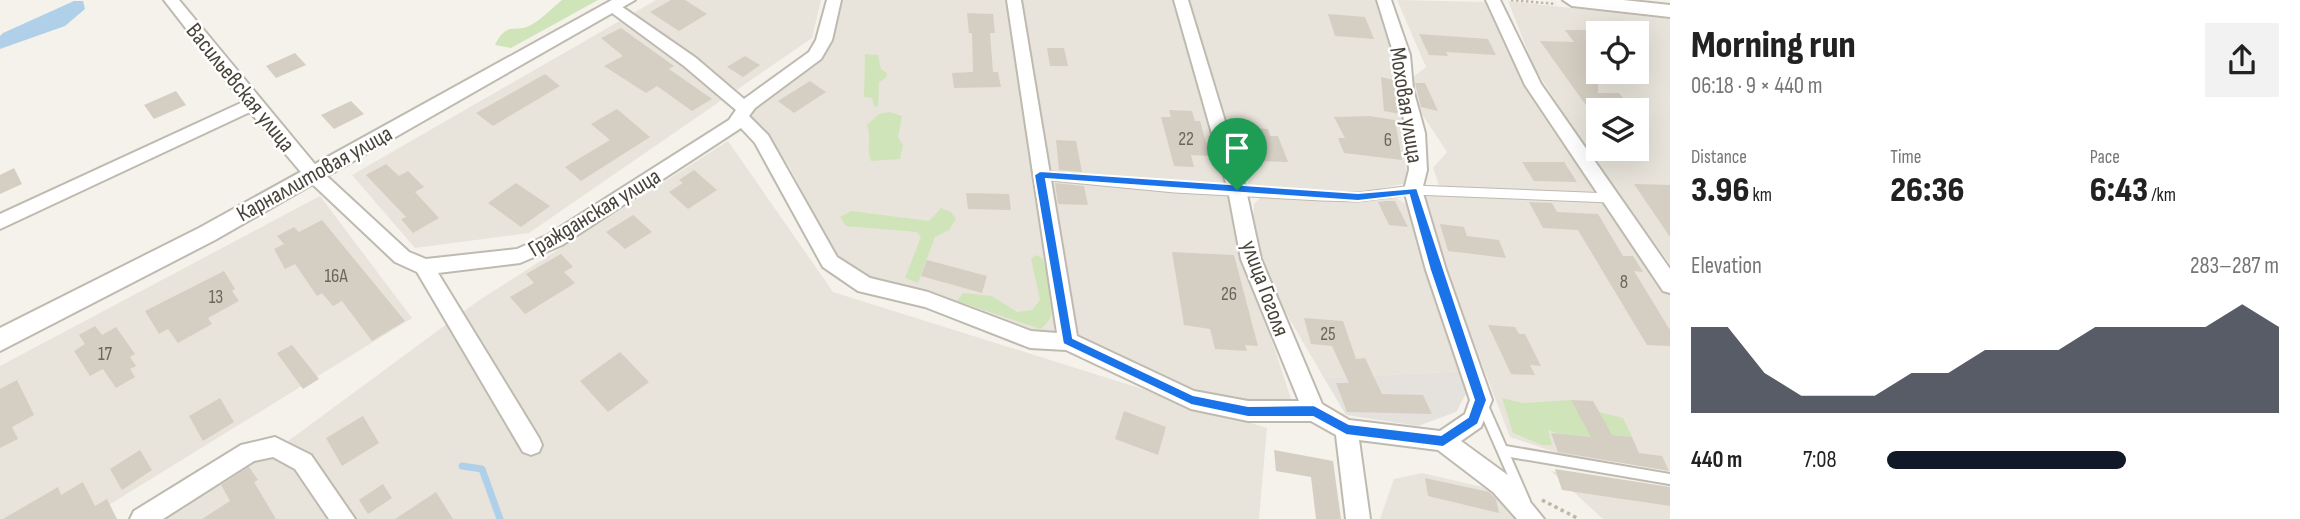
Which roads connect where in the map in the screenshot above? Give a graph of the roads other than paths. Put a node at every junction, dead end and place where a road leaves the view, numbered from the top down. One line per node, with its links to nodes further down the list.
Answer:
1 (171, 0): 11 (street, Васильевская улица)
2 (834, 0): 12 (street, Гражданская улица)
3 (1014, 0): 14 (street)
4 (1181, 0): 15 (street, улица Гоголя)
5 (1384, 0): 16 (street, Моховая улица)
6 (1493, 0): 17 (street)
7 (1572, 0): 9 (street)
8 (619, 3): 12 (street); 13 (street, Карналлитовая улица)
9 (1645, 4): 10 (street)
10 (1670, 11)
11 (253, 104): 13 (street, Васильевская улица); 18 (street)
12 (743, 113): 19 (street, Гражданская улица); 22 (street)
13 (312, 173): 19 (street); 21 (street, Карналлитовая улица)
14 (1040, 175): 15 (lane); 22 (street)
15 (1237, 190): 16 (lane); 24 (street, улица Гоголя)
16 (1413, 190): 17 (lane); 23 (street, Моховая улица)
17 (1611, 198): 20 (street)
18 (0, 222)
19 (424, 267): 27 (street)
20 (1670, 285)
21 (0, 340)
22 (1068, 341): 24 (street)
23 (1481, 400): 26 (street); 28 (lane)
24 (1314, 411): 25 (street)
25 (1346, 429): 26 (street); 33 (street)
26 (1443, 441): 30 (street)
27 (531, 445)
28 (1505, 451): 29 (lane); 30 (lane)
29 (1670, 479)
30 (1531, 518)
31 (142, 519): 32 (street)
32 (343, 519)
33 (1358, 519)

